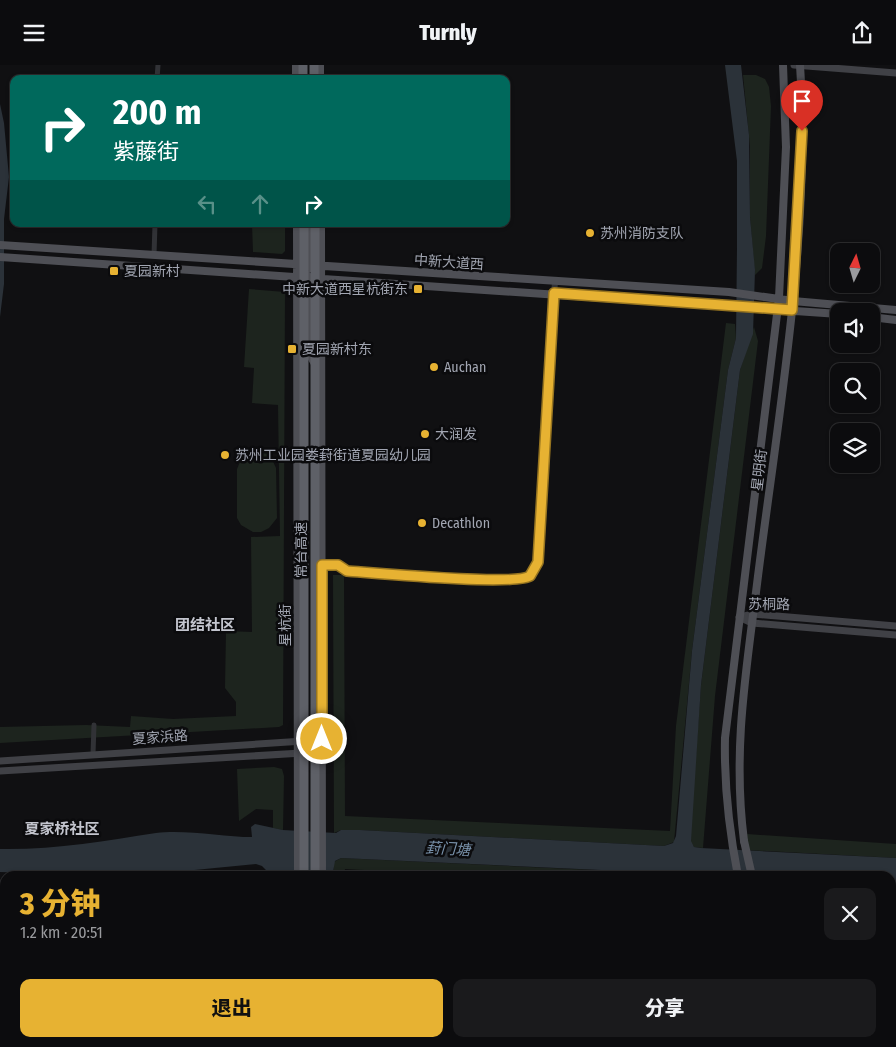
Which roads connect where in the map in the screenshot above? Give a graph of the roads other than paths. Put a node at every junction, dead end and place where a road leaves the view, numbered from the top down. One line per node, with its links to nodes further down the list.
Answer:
1 (784, 65): 24 (main road, 星明街)
2 (794, 65): 3 (main road)
3 (800, 65): 4 (main road); 25 (main road, 星明街)
4 (896, 73)
5 (155, 227): 13 (street)
6 (297, 227): 16 (main road, 星杭街)
7 (304, 227): 50 (highway, 常台高速, bridge)
8 (309, 227): 17 (main road)
9 (315, 227): 51 (highway, 常台高速, bridge)
10 (321, 227): 18 (main road)
11 (2, 245): 12 (main road, 中新大道西)
12 (16, 246): 13 (main road, 中新大道西); 15 (main road)
13 (154, 255): 16 (main road, 中新大道西)
14 (2, 257): 15 (main road, 中新大道西)
15 (16, 258): 19 (main road, 中新大道西)
16 (297, 264): 17 (main road, 中新大道西); 19 (main road, 星杭街); 20 (main road)
17 (309, 265): 18 (main road, 中新大道西); 21 (main road)
18 (322, 266): 21 (main road); 22 (main road, 中新大道西)
19 (297, 276): 20 (main road, 中新大道西); 41 (main road, 星杭街)
20 (309, 277): 21 (main road, 中新大道西); 32 (main road)
21 (322, 278): 23 (main road, 中新大道西); 32 (main road)
22 (555, 281): 23 (street); 24 (main road, 中新大道西)
23 (554, 293): 26 (main road, 中新大道西); 33 (street)
24 (779, 298): 25 (main road, 中新大道西); 26 (main road, 星明街)
25 (793, 301): 27 (main road, 星明街); 28 (main road, 中新大道西)
26 (778, 309): 27 (main road, 中新大道西); 35 (main road, 星明街)
27 (792, 310): 29 (main road, 中新大道西); 34 (main road, 星明街)
28 (896, 310)
29 (830, 313)
30 (880, 318): 31 (main road)
31 (896, 320)
32 (322, 374): 33 (main road)
33 (322, 565): 40 (main road)
34 (754, 614): 35 (main road, 苏桐路); 36 (main road, 星明街); 37 (main road, 苏桐路)
35 (739, 617): 36 (main road, 苏桐路); 53 (main road, 星明街)
36 (752, 623): 38 (main road, 苏桐路); 54 (main road, 星明街, bridge)
37 (896, 626)
38 (896, 635)
39 (94, 725): 45 (street)
40 (322, 739): 41 (main road, 夏家浜路); 43 (main road)
41 (298, 741): 42 (main road, 夏家浜路); 44 (main road, 星杭街)
42 (159, 750): 45 (main road, 夏家浜路); 47 (main road)
43 (322, 751): 44 (main road, 夏家浜路); 52 (main road)
44 (298, 753): 47 (main road, 夏家浜路); 49 (main road, 星杭街)
45 (93, 754): 46 (main road, 夏家浜路)
46 (0, 761)
47 (160, 762): 48 (main road, 夏家浜路)
48 (0, 771)
49 (298, 871)
50 (304, 871)
51 (320, 871)
52 (320, 871)
53 (737, 871)
54 (751, 871)
55 (822, 1047): 56 (street)
56 (832, 1047)

